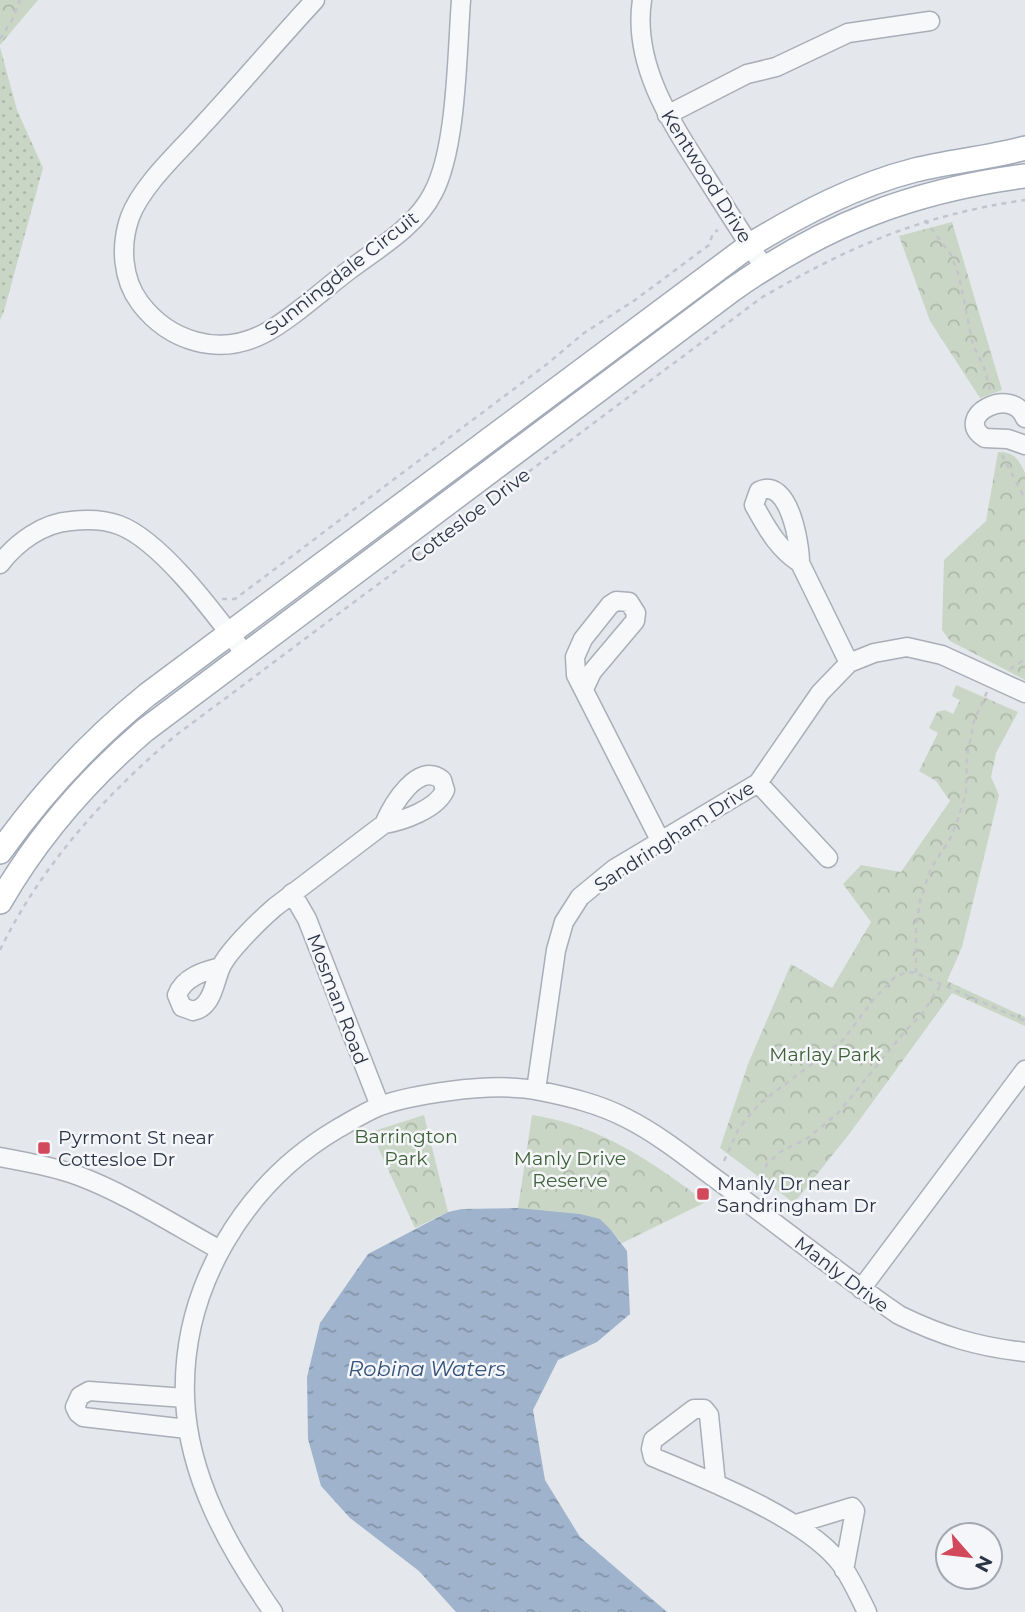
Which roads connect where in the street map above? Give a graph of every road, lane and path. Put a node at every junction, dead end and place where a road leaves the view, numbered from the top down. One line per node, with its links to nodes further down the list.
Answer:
1 (20, 0): 6 (path)
2 (316, 0): 3 (street, Sunningdale Circuit)
3 (461, 0)
4 (642, 0): 7 (street, Kentwood Drive)
5 (930, 20): 7 (street)
6 (0, 39)
7 (667, 115): 13 (street, Kentwood Drive)
8 (1025, 148): 13 (main road)
9 (1025, 176): 14 (main road, Cottesloe Drive)
10 (1025, 200): 11 (path, Cottesloe Drive)
11 (925, 221): 15 (path); 36 (path, Cottesloe Drive)
12 (718, 230): 22 (path)
13 (750, 245): 14 (street, Kentwood Drive); 23 (main road)
14 (764, 267): 24 (main road, Cottesloe Drive)
15 (993, 405): 16 (street); 17 (street)
16 (1025, 418)
17 (1000, 439): 18 (street); 19 (path)
18 (1025, 445)
19 (1025, 499)
20 (800, 563): 25 (street)
21 (0, 564): 23 (street)
22 (219, 600)
23 (229, 632): 24 (street); 32 (main road)
24 (245, 654): 35 (main road, Cottesloe Drive)
25 (849, 663): 26 (street, Sandringham Drive); 29 (street, Sandringham Drive)
26 (993, 678): 28 (street, Sandringham Drive); 38 (path)
27 (584, 689): 27 (street); 31 (street)
28 (1025, 693)
29 (758, 783): 31 (street, Sandringham Drive); 33 (street)
30 (384, 824): 34 (street)
31 (661, 842): 42 (street, Sandringham Drive)
32 (0, 852)
33 (828, 858)
34 (292, 893): 37 (street); 43 (street, Mosman Road)
35 (0, 902)
36 (0, 950)
37 (221, 967)
38 (916, 973): 39 (path); 45 (path)
39 (942, 984): 40 (path); 46 (path)
40 (1025, 1021)
41 (1025, 1070): 48 (street)
42 (536, 1090): 43 (street, Manly Drive); 48 (street, Manly Drive)
43 (380, 1106): 47 (street, Manly Drive)
44 (0, 1157): 47 (street)
45 (724, 1161)
46 (756, 1185)
47 (220, 1250): 50 (street, Manly Drive)
48 (862, 1289): 49 (street, Manly Drive)
49 (1025, 1352)
50 (185, 1398): 51 (street, Manly Drive); 51 (street)
51 (187, 1429): 55 (street, Manly Drive)
52 (716, 1483): 52 (street); 53 (street)
53 (796, 1524): 54 (street); 54 (street)
54 (844, 1570): 56 (street)
55 (273, 1612)
56 (867, 1612)

